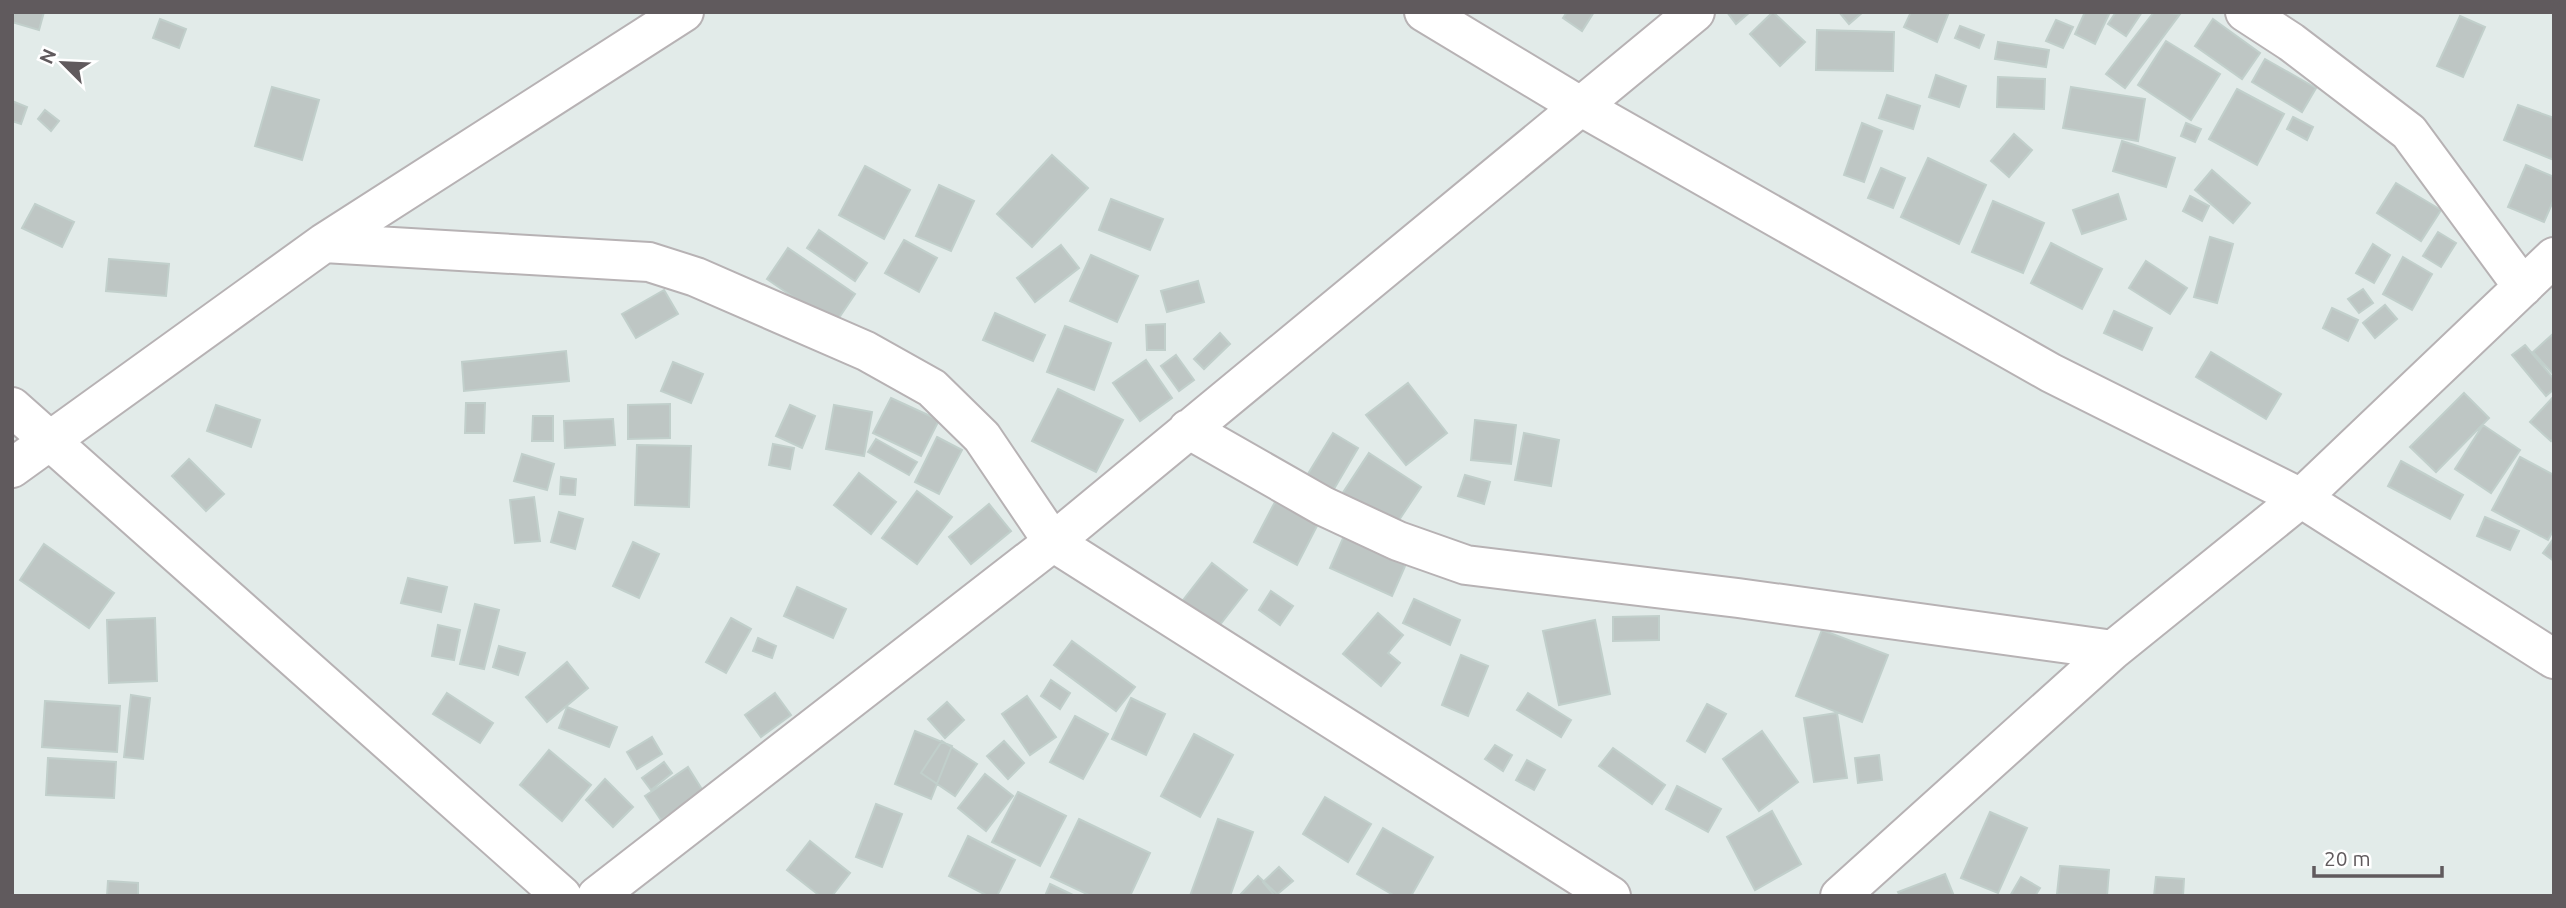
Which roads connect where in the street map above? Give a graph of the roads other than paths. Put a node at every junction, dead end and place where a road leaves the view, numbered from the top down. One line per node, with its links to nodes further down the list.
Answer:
1 (684, 12): 6 (street)
2 (1424, 12): 5 (street)
3 (1695, 12): 5 (street)
4 (2245, 12): 8 (street)
5 (1580, 106): 10 (street); 13 (street)
6 (324, 243): 11 (street); 14 (street)
7 (2554, 257): 8 (street)
8 (2523, 287): 13 (street)
9 (12, 407): 11 (street)
10 (1188, 429): 14 (street); 15 (street)
11 (52, 441): 12 (street); 17 (street)
12 (12, 468)
13 (2301, 498): 15 (street); 16 (street)
14 (1053, 542): 18 (street); 19 (street)
15 (2113, 650): 20 (street)
16 (2554, 659)
17 (562, 896)
18 (597, 896)
19 (1611, 896)
20 (1840, 896)

